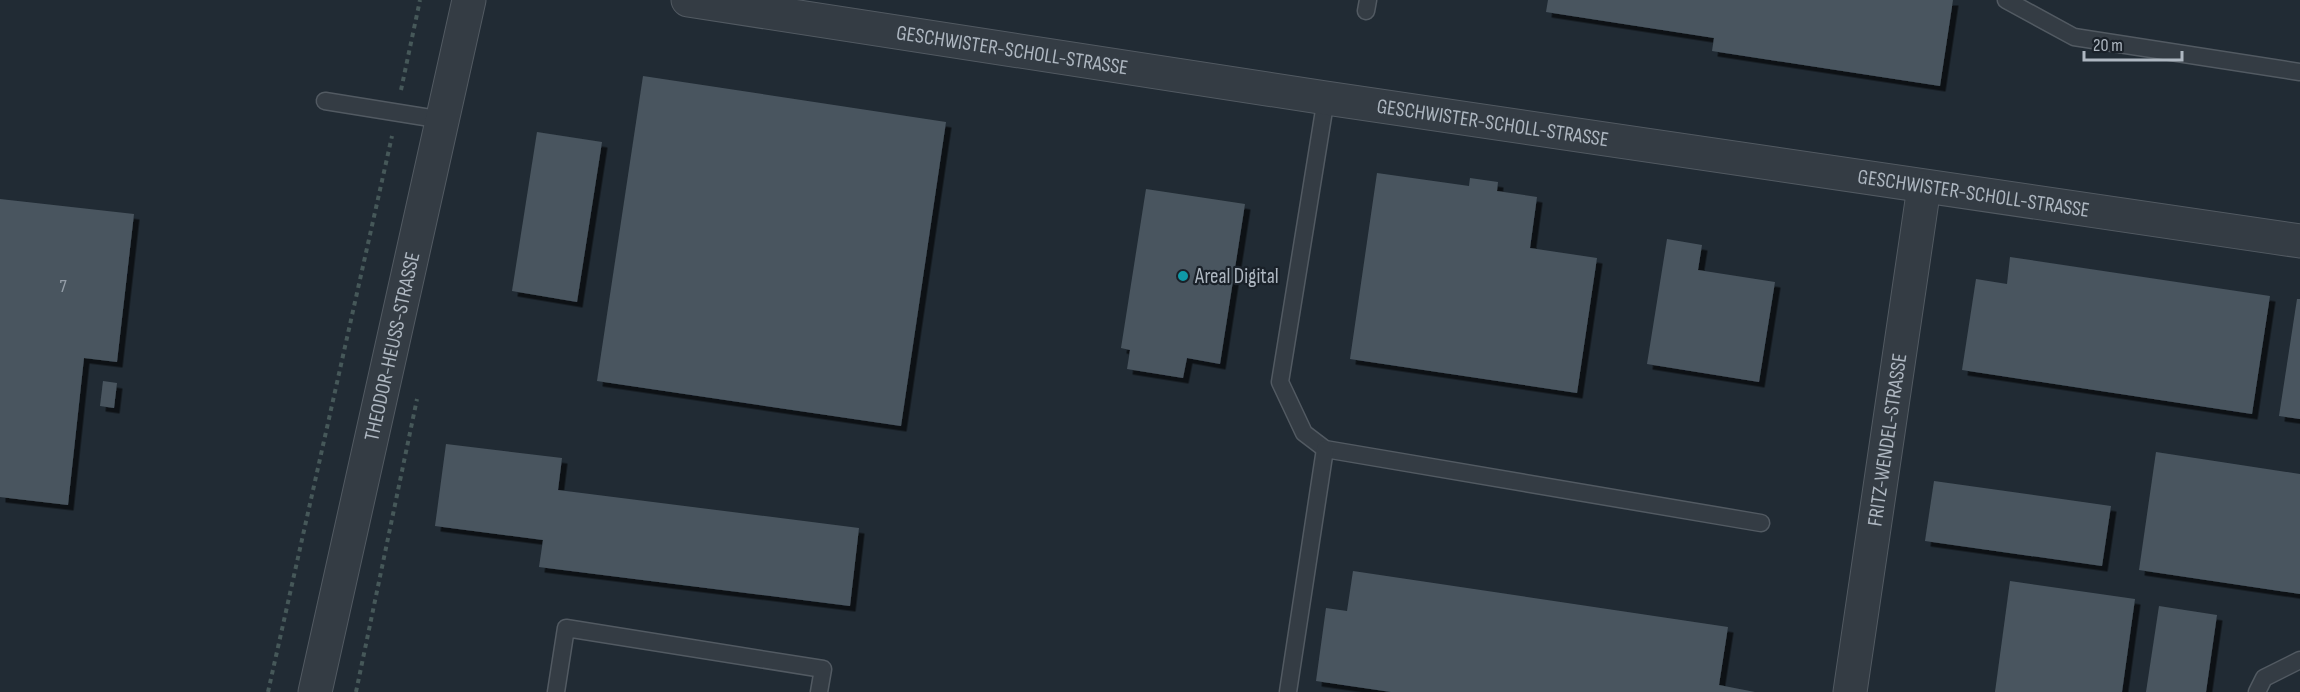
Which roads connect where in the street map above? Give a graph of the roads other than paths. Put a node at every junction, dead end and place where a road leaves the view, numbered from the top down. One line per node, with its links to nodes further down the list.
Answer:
1 (469, 0): 7 (street, THEODOR-HEUSS-STRASSE)
2 (688, 0): 5 (street, GESCHWISTER-SCHOLL-STRASSE)
3 (2006, 0): 4 (lane)
4 (2300, 72)
5 (1326, 98): 8 (street, GESCHWISTER-SCHOLL-STRASSE); 10 (lane)
6 (325, 101): 7 (lane)
7 (443, 120): 13 (street, THEODOR-HEUSS-STRASSE)
8 (1924, 187): 9 (street, GESCHWISTER-SCHOLL-STRASSE); 17 (street, FRITZ-WENDEL-STRASSE)
9 (2300, 241)
10 (1325, 449): 11 (lane); 16 (lane)
11 (1761, 523)
12 (2300, 660): 18 (lane)
13 (315, 692)
14 (556, 692): 15 (lane)
15 (819, 692)
16 (1288, 692)
17 (1850, 692)
18 (2258, 692)

